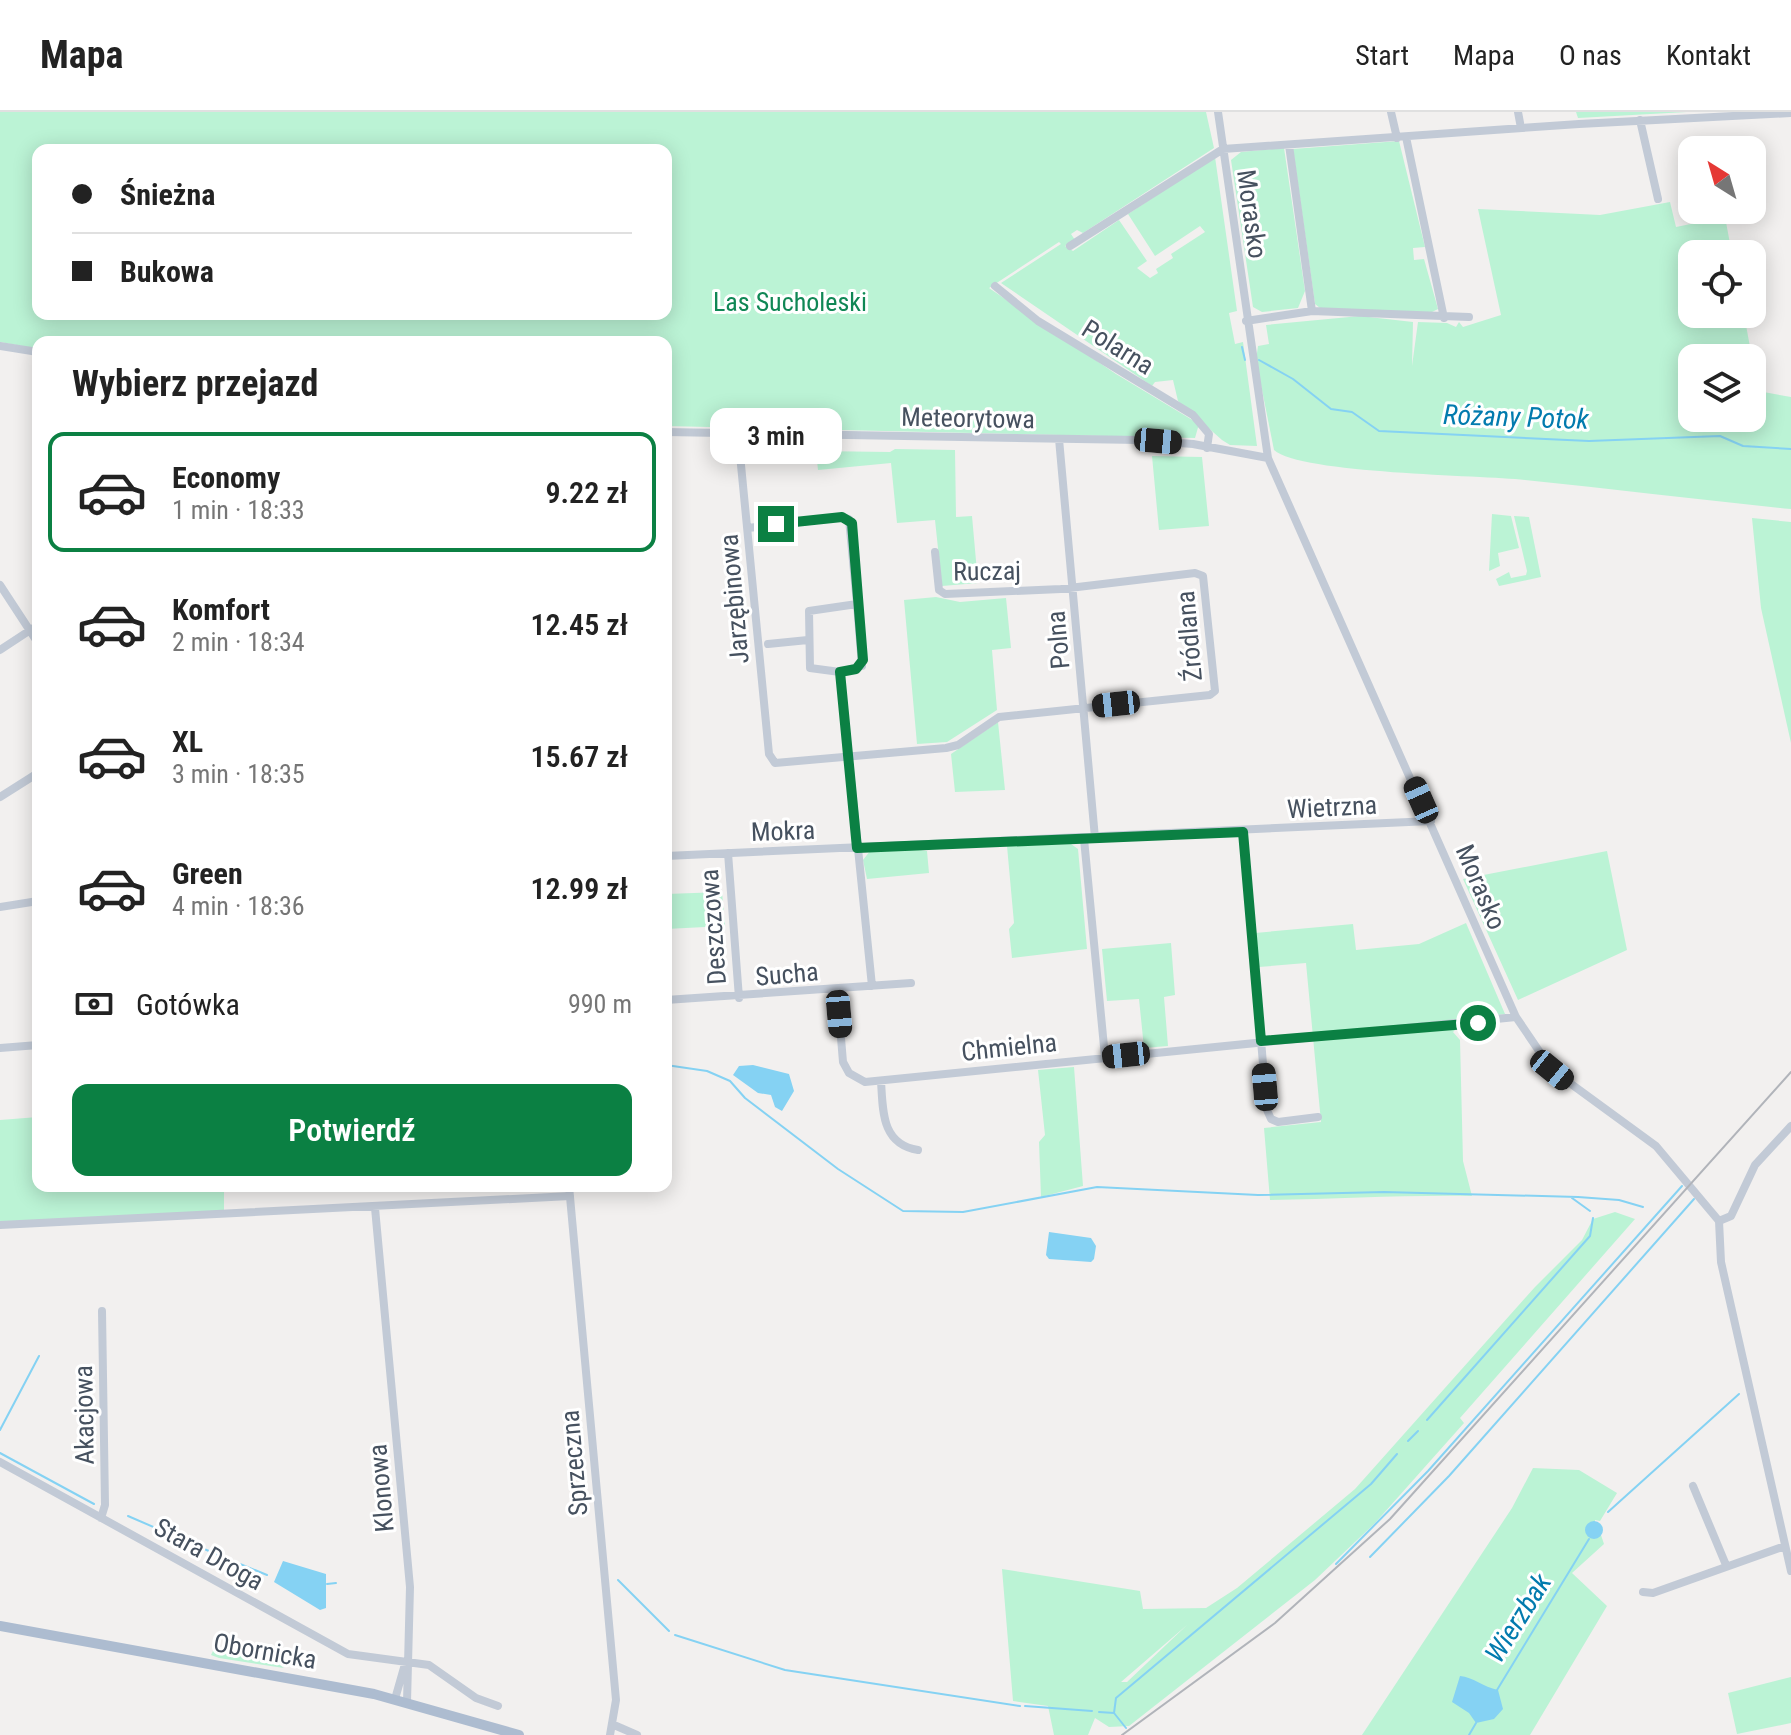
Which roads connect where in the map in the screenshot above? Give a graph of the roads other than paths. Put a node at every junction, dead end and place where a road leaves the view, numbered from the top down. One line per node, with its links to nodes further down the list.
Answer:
1 (1218, 112): 9 (street, Morasko)
2 (1391, 112): 7 (street)
3 (1518, 112): 6 (street)
4 (1791, 113): 5 (street)
5 (1640, 120): 6 (street); 10 (street)
6 (1521, 128): 7 (street)
7 (1401, 137): 8 (street); 15 (street)
8 (1289, 145): 9 (street); 13 (street, Morasko)
9 (1223, 149): 11 (street); 16 (street, Morasko)
10 (1658, 199)
11 (1070, 246)
12 (995, 286): 22 (street, Polarna)
13 (1312, 311): 15 (street); 16 (street)
14 (1469, 317): 15 (street)
15 (1444, 318)
16 (1246, 321): 23 (street, Morasko)
17 (0, 346): 18 (street)
18 (32, 351)
19 (672, 432): 20 (street, Meteorytowa)
20 (738, 434): 21 (street, Meteorytowa); 24 (street, Jarzębinowa)
21 (1059, 439): 22 (street, Meteorytowa); 27 (street, Polna)
22 (1207, 448): 23 (street, Meteorytowa)
23 (1268, 458): 39 (street, Morasko)
24 (748, 528): 28 (street); 36 (street, Jarzębinowa)
25 (935, 552): 27 (street, Ruczaj)
26 (0, 585): 29 (street)
27 (1074, 585): 35 (street, Polna); 35 (street, Źródlana)
28 (857, 604): 31 (street); 34 (street)
29 (32, 625)
30 (32, 629): 33 (street)
31 (808, 640): 32 (street); 34 (street)
32 (768, 644)
33 (0, 650)
34 (840, 672): 36 (street)
35 (1084, 708): 36 (street); 41 (street, Polna)
36 (848, 757): 43 (street)
37 (32, 777): 38 (street)
38 (0, 797)
39 (1431, 821): 40 (street, Wietrzna); 53 (street, Morasko)
40 (1240, 832): 41 (street, Mokra); 54 (street)
41 (1095, 838): 42 (street, Mokra)
42 (1084, 839): 43 (street, Mokra); 57 (street)
43 (857, 848): 44 (street, Mokra); 49 (street)
44 (728, 853): 45 (street, Mokra); 51 (street, Deszczowa)
45 (672, 856)
46 (32, 902): 47 (street)
47 (0, 907)
48 (911, 983): 49 (street, Sucha)
49 (872, 986): 50 (street, Sucha)
50 (837, 990): 51 (street, Sucha); 58 (street, Chmielna)
51 (739, 998): 52 (street, Sucha)
52 (672, 1000)
53 (1516, 1017): 54 (street, Chmielna); 65 (street, Morasko)
54 (1261, 1041): 57 (street, Chmielna); 59 (street)
55 (32, 1045): 56 (street)
56 (0, 1048)
57 (1105, 1057): 58 (street, Chmielna)
58 (881, 1081): 61 (street)
59 (1318, 1117)
60 (1791, 1126): 65 (street)
61 (918, 1150)
62 (558, 1192): 64 (street)
63 (569, 1192): 80 (street, Sprzeczna)
64 (375, 1208): 66 (street); 76 (street, Klonowa)
65 (1719, 1221): 71 (street)
66 (0, 1225)
67 (102, 1311): 70 (street, Akacjowa)
68 (0, 1462): 70 (street, Stara Droga)
69 (1693, 1486): 72 (street)
70 (101, 1518): 76 (street, Stara Droga)
71 (1785, 1546): 72 (street); 73 (street)
72 (1726, 1565): 74 (street)
73 (1791, 1571)
74 (1643, 1592)
75 (0, 1626): 77 (main road, Obornicka)
76 (407, 1660): 77 (street); 78 (street); 79 (street)
77 (395, 1699): 78 (main road, Obornicka)
78 (407, 1702): 81 (main road, Obornicka)
79 (498, 1706)
80 (612, 1730): 82 (street)
81 (519, 1735)
82 (637, 1735)

